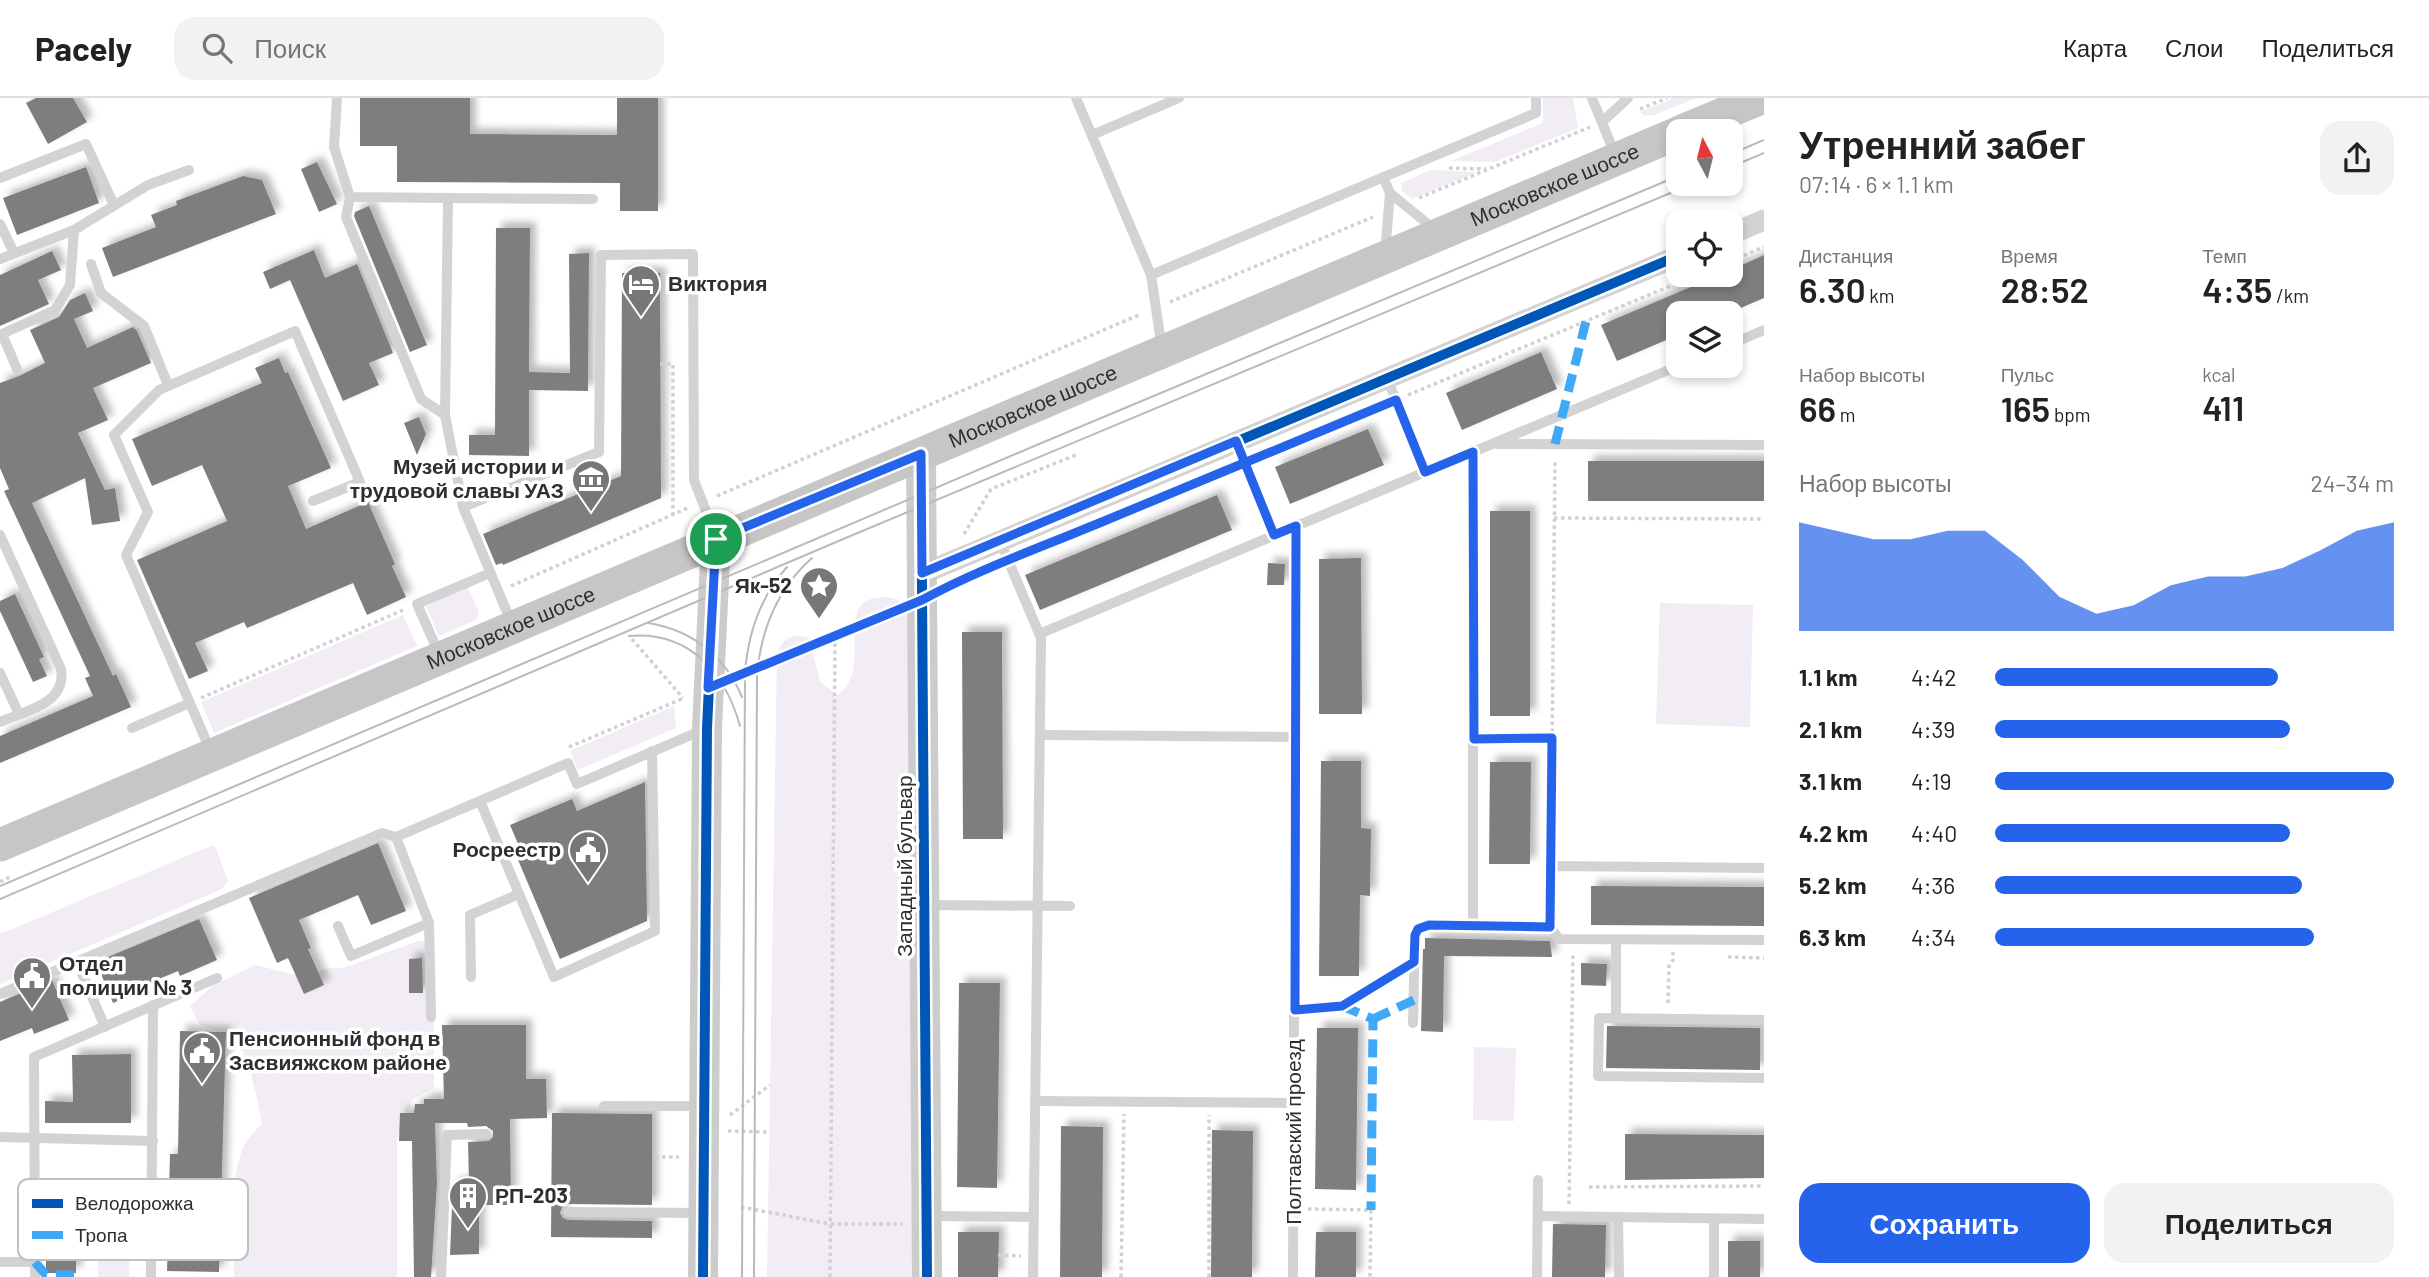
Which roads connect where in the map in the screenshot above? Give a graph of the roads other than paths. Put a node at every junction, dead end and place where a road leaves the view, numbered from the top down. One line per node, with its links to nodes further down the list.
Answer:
1 (337, 98): 17 (lane)
2 (1076, 98): 10 (lane)
3 (1179, 98): 10 (lane)
4 (1536, 98): 14 (lane)
5 (1592, 98): 9 (lane)
6 (1628, 98): 9 (lane)
7 (1761, 98): 8 (main road, Московское шоссе)
8 (1711, 119)
9 (1602, 122): 12 (lane)
10 (1092, 135): 31 (lane)
11 (1666, 138): 12 (main road, Московское шоссе)
12 (1617, 159): 25 (main road, Московское шоссе)
13 (188, 170): 20 (lane)
14 (1383, 177): 16 (lane); 31 (lane)
15 (0, 178): 20 (lane)
16 (1390, 193): 25 (lane); 27 (lane)
17 (350, 197): 18 (lane); 39 (lane)
18 (448, 198): 19 (lane); 39 (lane)
19 (593, 199)
20 (114, 205): 24 (lane)
21 (1764, 220): 23 (street)
22 (0, 224): 26 (lane)
23 (1743, 229)
24 (74, 230): 26 (lane); 35 (lane)
25 (1440, 234): 27 (main road, Московское шоссе)
26 (14, 253): 28 (lane)
27 (1385, 257): 34 (main road, Московское шоссе)
28 (0, 259)
29 (1666, 261): 37 (street)
30 (90, 264): 38 (lane)
31 (1151, 275): 34 (lane)
32 (1764, 330): 33 (lane)
33 (1743, 339)
34 (1163, 352): 44 (main road, Московское шоссе)
35 (17, 369)
36 (1666, 371): 41 (lane)
37 (1387, 378): 40 (street); 45 (lane)
38 (168, 385): 46 (lane); 59 (lane)
39 (445, 415): 47 (lane)
40 (1236, 441): 50 (lane); 52 (street)
41 (1491, 444): 42 (lane); 43 (lane)
42 (1764, 444)
43 (1473, 452): 45 (lane); 77 (lane)
44 (921, 454): 51 (main road, Московское шоссе); 54 (street, Западный бульвар)
45 (1425, 472): 48 (lane)
46 (313, 501)
47 (463, 507): 51 (lane); 53 (lane)
48 (1296, 526): 50 (lane); 65 (lane, Полтавский проезд)
49 (0, 535): 60 (lane)
50 (1274, 535): 56 (lane)
51 (716, 539): 55 (main road, Московское шоссе); 63 (street)
52 (1000, 541): 54 (street); 56 (lane)
53 (490, 573): 55 (lane); 57 (lane)
54 (930, 579): 73 (street, Западный бульвар)
55 (513, 626): 57 (main road, Московское шоссе)
56 (1039, 634): 64 (lane)
57 (441, 658): 67 (main road, Московское шоссе)
58 (0, 673): 60 (lane)
59 (190, 703): 62 (lane); 67 (lane)
60 (19, 713): 61 (lane)
61 (0, 722)
62 (132, 728)
63 (707, 728): 66 (lane); 96 (street)
64 (1040, 735): 65 (lane); 74 (lane)
65 (1296, 737): 94 (lane, Полтавский проезд)
66 (652, 751): 68 (lane); 72 (lane)
67 (212, 755): 70 (main road, Московское шоссе)
68 (480, 801): 69 (lane); 72 (lane)
69 (396, 837): 76 (lane); 82 (lane)
70 (0, 845)
71 (1764, 868): 79 (lane)
72 (519, 894): 83 (lane)
73 (924, 905): 74 (lane); 111 (street, Западный бульвар)
74 (1037, 906): 75 (lane); 93 (lane)
75 (1070, 906)
76 (429, 923): 78 (lane); 87 (lane)
77 (1473, 925): 79 (lane); 90 (lane)
78 (338, 926)
79 (1550, 927): 80 (lane)
80 (1616, 940): 81 (lane); 88 (lane)
81 (1764, 940)
82 (77, 962): 85 (lane); 91 (lane)
83 (471, 977)
84 (217, 978): 86 (lane)
85 (0, 994)
86 (153, 1005): 91 (lane); 100 (lane)
87 (431, 1017)
88 (1616, 1018): 89 (lane); 92 (lane)
89 (1764, 1020)
90 (1413, 1023)
91 (105, 1027): 99 (lane)
92 (1764, 1078)
93 (1035, 1101): 94 (lane); 107 (lane)
94 (1294, 1103): 119 (lane, Полтавский проезд)
95 (604, 1106): 96 (lane)
96 (716, 1111): 105 (street)
97 (486, 1134): 115 (lane)
98 (0, 1138): 99 (lane)
99 (33, 1138): 100 (lane); 101 (lane)
100 (153, 1141): 102 (lane)
101 (34, 1179)
102 (152, 1179)
103 (1538, 1180): 106 (lane)
104 (568, 1212): 105 (lane)
105 (703, 1213): 116 (street)
106 (1538, 1216): 108 (lane); 120 (lane)
107 (1033, 1217): 111 (lane); 118 (lane)
108 (1618, 1217): 109 (lane); 121 (lane)
109 (1714, 1219): 110 (lane); 122 (lane)
110 (1764, 1219)
111 (926, 1220): 117 (street, Западный бульвар)
112 (0, 1262): 113 (lane)
113 (35, 1262): 114 (lane)
114 (35, 1277)
115 (441, 1277)
116 (703, 1277)
117 (927, 1277)
118 (1032, 1277)
119 (1293, 1277)
120 (1537, 1277)
121 (1619, 1277)
122 (1714, 1277)

